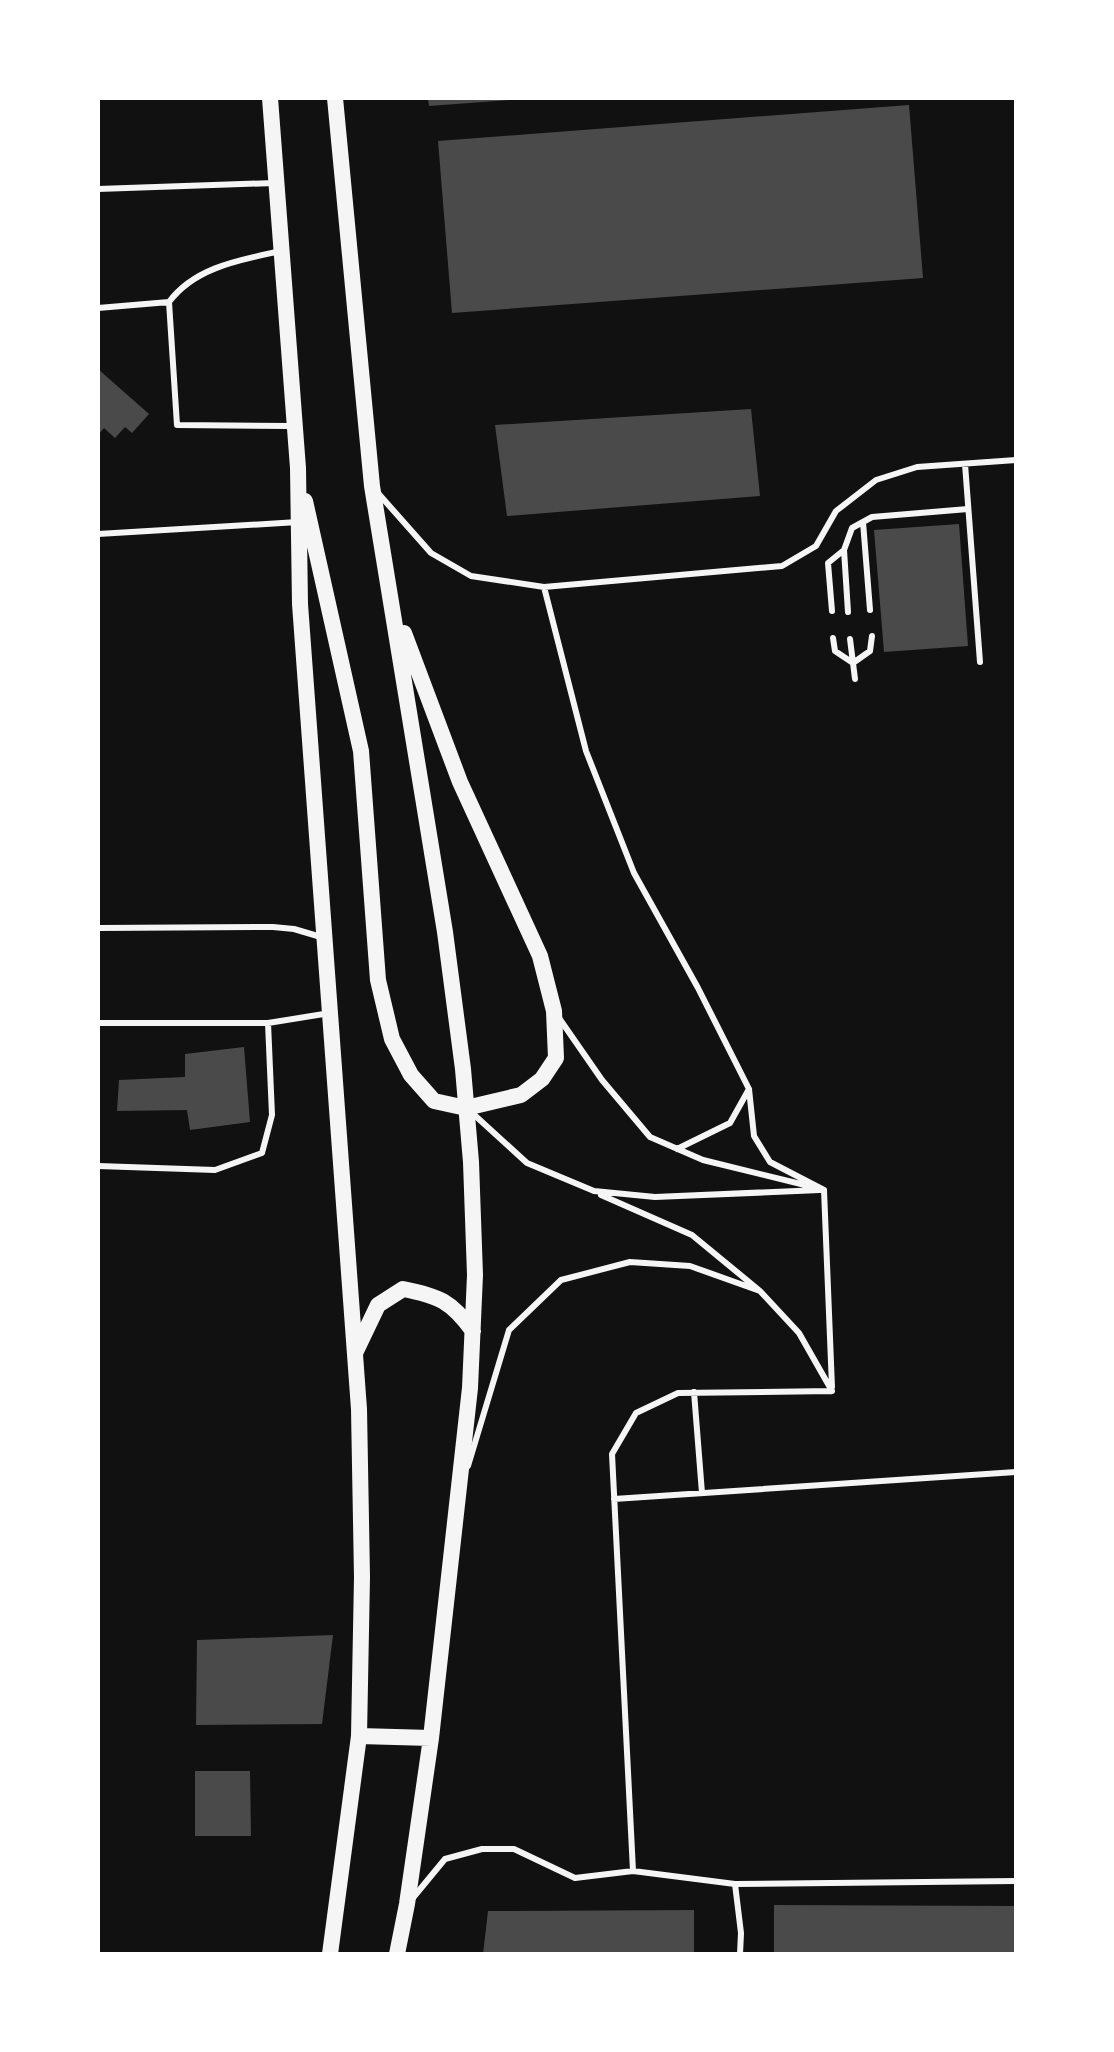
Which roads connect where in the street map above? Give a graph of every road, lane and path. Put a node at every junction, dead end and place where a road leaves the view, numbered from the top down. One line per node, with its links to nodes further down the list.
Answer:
1 (270, 98): 3 (main road)
2 (335, 98): 12 (main road)
3 (275, 183): 4 (lane); 5 (main road)
4 (98, 189)
5 (281, 251): 6 (lane); 8 (main road)
6 (169, 302): 7 (lane); 8 (lane)
7 (98, 308)
8 (294, 427): 11 (main road)
9 (1016, 460): 10 (lane)
10 (965, 464): 13 (lane); 18 (lane)
11 (298, 468): 14 (main road); 36 (main road)
12 (372, 486): 18 (lane); 19 (main road)
13 (968, 509): 15 (lane); 26 (lane)
14 (298, 522): 16 (lane); 30 (main road)
15 (863, 522): 17 (lane); 20 (lane)
16 (98, 534)
17 (844, 550): 21 (lane); 22 (lane)
18 (544, 587): 35 (lane)
19 (390, 594): 31 (main road); 36 (main road)
20 (870, 610)
21 (832, 611)
22 (848, 612)
23 (872, 636): 27 (lane)
24 (833, 638): 27 (lane)
25 (850, 639): 27 (lane)
26 (980, 662)
27 (853, 663): 28 (lane)
28 (855, 679)
29 (98, 928): 30 (lane)
30 (324, 938): 32 (main road)
31 (554, 1011): 36 (main road); 37 (lane)
32 (330, 1013): 34 (lane); 43 (main road)
33 (98, 1023): 34 (lane)
34 (268, 1023): 38 (lane)
35 (749, 1089): 37 (lane); 39 (lane)
36 (466, 1108): 40 (lane); 42 (main road)
37 (677, 1149): 39 (lane)
38 (98, 1166)
39 (824, 1190): 40 (lane); 44 (lane)
40 (594, 1191): 41 (lane)
41 (760, 1291): 44 (lane); 49 (lane)
42 (473, 1331): 43 (main road); 49 (main road)
43 (355, 1355): 50 (main road)
44 (832, 1391): 45 (lane)
45 (694, 1392): 47 (lane); 48 (lane)
46 (1016, 1472): 47 (lane)
47 (702, 1493): 48 (lane)
48 (614, 1499): 52 (lane)
49 (458, 1500): 51 (main road)
50 (359, 1736): 51 (main road); 56 (main road)
51 (431, 1738): 55 (main road)
52 (633, 1871): 54 (lane); 55 (lane)
53 (1016, 1881): 54 (lane)
54 (735, 1884): 58 (lane)
55 (407, 1904): 57 (main road)
56 (330, 1954)
57 (397, 1954)
58 (740, 1954)

